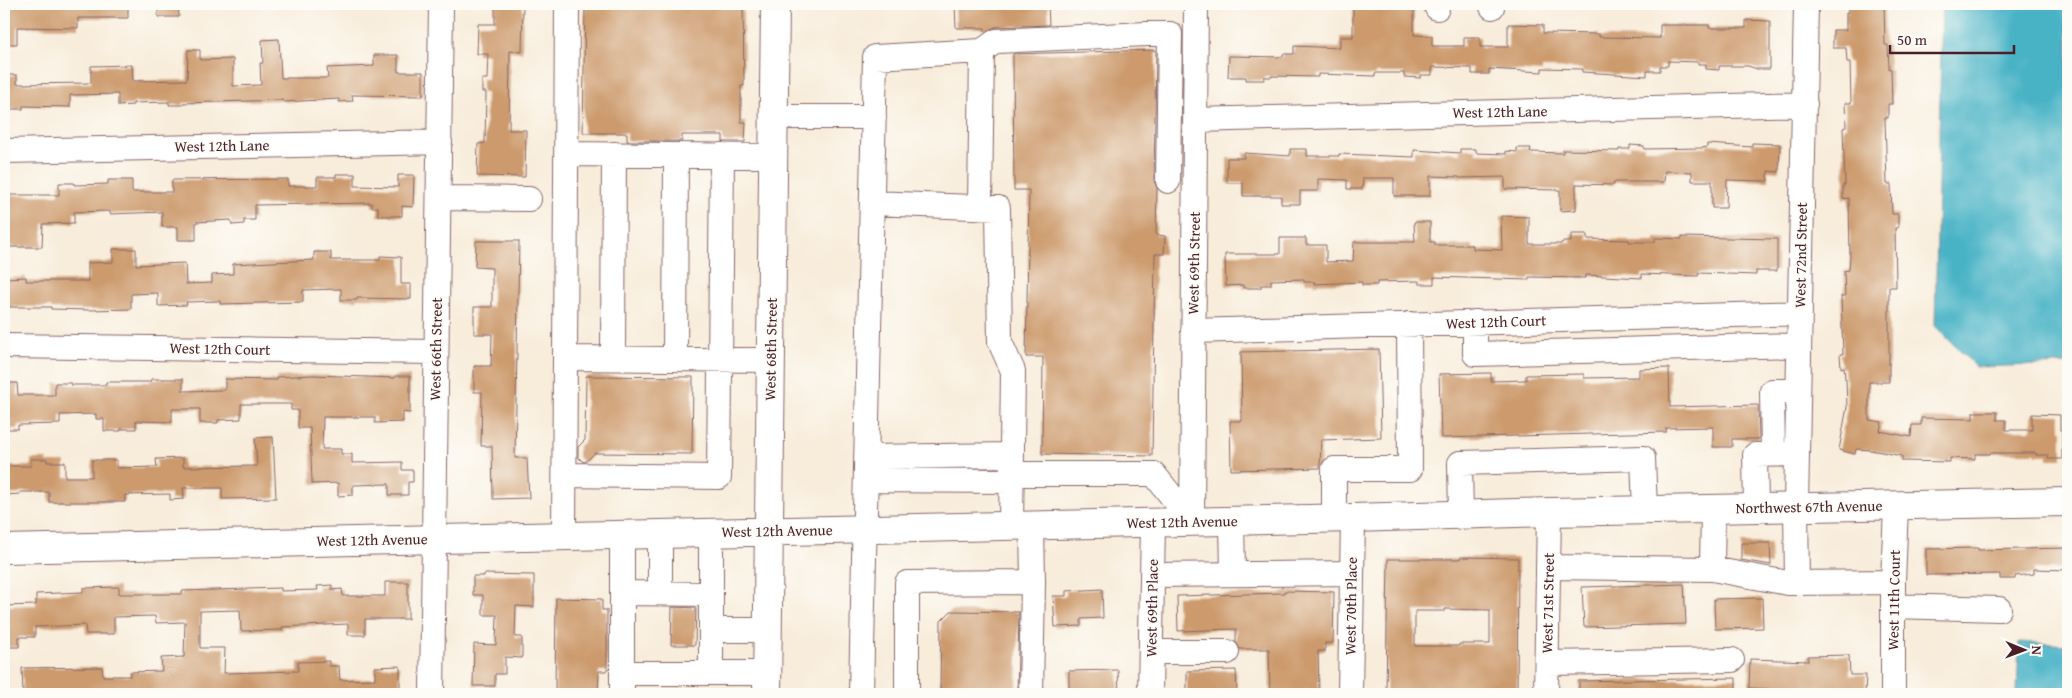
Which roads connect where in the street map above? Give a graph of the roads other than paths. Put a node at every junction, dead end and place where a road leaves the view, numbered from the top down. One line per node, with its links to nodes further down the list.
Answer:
1 (441, 4): 11 (street, West 66th Street)
2 (567, 4): 13 (street)
3 (775, 4): 8 (main road, West 68th Street)
4 (1196, 4): 10 (street, West 69th Street)
5 (1806, 4): 7 (street, West 72nd Street)
6 (982, 51): 9 (street); 18 (street); 22 (street)
7 (1804, 104): 10 (street, West 12th Lane); 23 (street, West 72nd Street)
8 (774, 117): 9 (street); 17 (main road, West 68th Street)
9 (874, 117): 21 (street)
10 (1196, 120): 26 (street, West 69th Street)
11 (440, 142): 12 (street, West 12th Lane); 19 (street, West 66th Street)
12 (4, 151)
13 (566, 154): 14 (street); 30 (street)
14 (614, 154): 15 (street); 31 (street)
15 (676, 155): 16 (street); 32 (street)
16 (722, 155): 17 (street); 33 (street)
17 (773, 156): 34 (main road, West 68th Street)
18 (1168, 181)
19 (439, 198): 20 (street); 29 (street, West 66th Street)
20 (529, 199)
21 (872, 203): 22 (street); 38 (street)
22 (980, 207): 39 (street)
23 (1800, 313): 24 (street, West 12th Court); 27 (street, West 72nd Street)
24 (1475, 322): 25 (street, West 12th Court); 27 (street)
25 (1409, 324): 26 (street, West 12th Court); 50 (street, West 70th Place)
26 (1193, 330): 53 (street, West 69th Street)
27 (1799, 345): 35 (street, West 72nd Street)
28 (4, 346): 29 (street, West 12th Court)
29 (436, 352): 61 (street, West 66th Street)
30 (566, 358): 31 (street); 40 (street)
31 (613, 358): 32 (street)
32 (675, 359): 33 (street)
33 (721, 360): 34 (street); 40 (street)
34 (771, 360): 56 (main road, West 68th Street)
35 (1798, 391): 36 (street); 37 (street, West 72nd Street)
36 (1774, 454): 37 (street); 45 (street)
37 (1797, 454): 43 (street, West 72nd Street)
38 (866, 457): 39 (street); 41 (street)
39 (1012, 470): 41 (street); 53 (street); 54 (street)
40 (565, 475): 60 (street)
41 (866, 480): 55 (street)
42 (2068, 502): 44 (main road, Northwest 67th Avenue)
43 (1796, 506): 44 (main road, Northwest 67th Avenue); 45 (main road, Northwest 67th Avenue); 70 (street, West 72nd Street)
44 (1896, 506): 69 (street, West 11th Court)
45 (1756, 507): 46 (main road, Northwest 67th Avenue)
46 (1713, 508): 47 (main road, Northwest 67th Avenue); 64 (street)
47 (1644, 510): 48 (main road, Northwest 67th Avenue); 49 (street)
48 (1549, 512): 49 (main road, West 12th Avenue); 63 (street, West 71st Street)
49 (1461, 515): 50 (main road, West 12th Avenue)
50 (1344, 519): 51 (main road, West 12th Avenue); 65 (street, West 70th Place)
51 (1232, 521): 53 (main road, West 12th Avenue); 66 (street)
52 (1153, 522): 53 (main road, West 12th Avenue); 54 (main road, West 12th Avenue); 67 (street, West 69th Place)
53 (1192, 522)
54 (1022, 525): 55 (main road, West 12th Avenue); 68 (street)
55 (864, 529): 56 (main road, West 12th Avenue); 86 (street)
56 (769, 531): 57 (main road, West 12th Avenue); 77 (main road, West 68th Street)
57 (711, 532): 58 (main road, West 12th Avenue); 73 (street)
58 (660, 533): 59 (main road, West 12th Avenue); 71 (street)
59 (622, 534): 60 (main road, West 12th Avenue); 72 (street)
60 (564, 536): 61 (main road, West 12th Avenue)
61 (434, 538): 62 (main road, West 12th Avenue); 85 (street, West 66th Street)
62 (4, 550)
63 (1548, 567): 64 (street); 81 (street, West 71st Street)
64 (1712, 569): 70 (street)
65 (1352, 573): 66 (street); 90 (street, West 70th Place)
66 (1233, 574): 67 (street)
67 (1152, 575): 78 (street, West 69th Place)
68 (1033, 582): 87 (street); 88 (street)
69 (1894, 582): 70 (street); 74 (street, West 11th Court)
70 (1797, 583)
71 (660, 593): 72 (street); 73 (street)
72 (622, 594): 83 (street)
73 (711, 594): 76 (street)
74 (1893, 606): 75 (street); 92 (street, West 11th Court)
75 (1999, 609)
76 (711, 630): 77 (street); 82 (street)
77 (768, 630): 84 (main road, West 68th Street)
78 (1151, 652): 79 (street); 89 (street, West 69th Place)
79 (1228, 652)
80 (1732, 660): 81 (street)
81 (1547, 663): 91 (street, West 71st Street)
82 (711, 673): 83 (street); 84 (street)
83 (622, 684)
84 (767, 684)
85 (432, 694)
86 (861, 694)
87 (907, 694)
88 (1031, 694)
89 (1150, 694)
90 (1350, 694)
91 (1546, 694)
92 (1893, 694)

